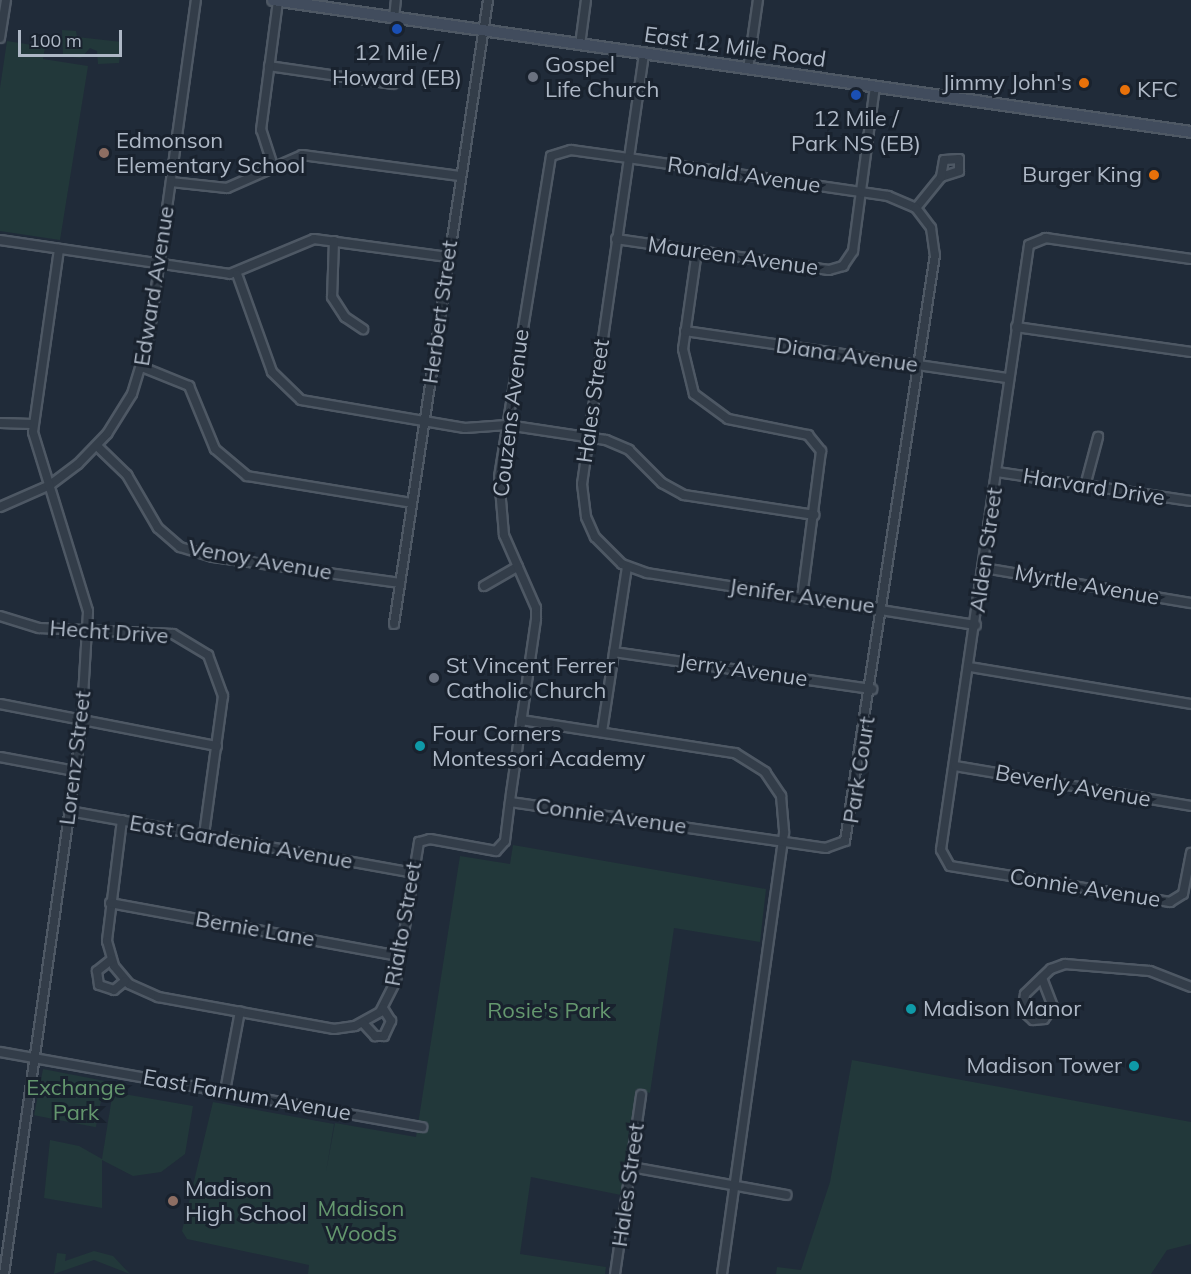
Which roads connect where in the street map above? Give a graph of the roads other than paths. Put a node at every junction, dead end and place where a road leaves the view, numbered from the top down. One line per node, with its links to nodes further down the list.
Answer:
1 (6, 0): 12 (street)
2 (196, 0): 24 (street, Edward Avenue)
3 (273, 0): 8 (main road, East 12 Mile Road)
4 (396, 0): 10 (street)
5 (488, 0): 11 (street, Herbert Street)
6 (586, 0): 13 (street)
7 (758, 0): 16 (street)
8 (278, 1): 9 (main road, East 12 Mile Road); 15 (street)
9 (304, 2): 10 (main road, East 12 Mile Road)
10 (394, 18): 11 (main road, East 12 Mile Road)
11 (483, 30): 13 (main road, East 12 Mile Road); 22 (street, Herbert Street)
12 (0, 38)
13 (580, 45): 14 (main road, East 12 Mile Road)
14 (644, 54): 16 (main road, East 12 Mile Road); 20 (street, Hales Street)
15 (269, 66): 17 (street); 21 (street)
16 (748, 69): 18 (main road, East 12 Mile Road)
17 (393, 84)
18 (875, 87): 19 (main road, East 12 Mile Road); 25 (street)
19 (1191, 132)
20 (628, 158): 25 (street, Ronald Avenue); 27 (street, Hales Street); 46 (street, Couzens Avenue)
21 (273, 166): 22 (street); 24 (street)
22 (460, 176): 32 (street, Herbert Street)
23 (942, 177): 26 (street)
24 (171, 182): 34 (street, Edward Avenue)
25 (860, 192): 26 (street); 31 (street, Maureen Avenue)
26 (916, 208): 40 (street, Park Court)
27 (616, 239): 31 (street, Maureen Avenue); 47 (street, Hales Street)
28 (0, 240): 30 (street)
29 (334, 241): 32 (street); 35 (street); 37 (street)
30 (59, 249): 34 (street); 45 (street, Lorenz Street)
31 (697, 250): 38 (street)
32 (448, 257): 43 (street, Herbert Street)
33 (1191, 259): 36 (street, Alden Street)
34 (159, 263): 35 (street); 41 (street, Edward Avenue)
35 (237, 274): 43 (street)
36 (1016, 327): 39 (street); 42 (street, Alden Street)
37 (363, 329)
38 (685, 331): 40 (street, Diana Avenue); 56 (street)
39 (1191, 352)
40 (918, 365): 42 (street, Diana Avenue); 64 (street, Park Court)
41 (142, 367): 49 (street, Edward Avenue); 54 (street)
42 (1009, 378): 50 (street, Alden Street)
43 (424, 422): 46 (street); 54 (street, Herbert Street)
44 (0, 423): 45 (street)
45 (32, 424): 51 (street, Lorenz Street)
46 (507, 425): 47 (street); 57 (street, Couzens Avenue)
47 (588, 436): 56 (street); 58 (street, Hales Street)
48 (1098, 437): 52 (street)
49 (97, 446): 51 (street, Edward Avenue); 60 (street, Venoy Avenue)
50 (997, 472): 52 (street, Harvard Drive); 59 (street, Alden Street)
51 (50, 485): 55 (street, Edward Avenue); 68 (street, Lorenz Street)
52 (1085, 486): 53 (street, Harvard Drive)
53 (1191, 501)
54 (412, 503): 60 (street, Herbert Street)
55 (0, 507)
56 (814, 515): 62 (street)
57 (518, 566): 61 (street); 75 (street, Couzens Avenue)
58 (627, 567): 62 (street, Jenifer Avenue); 69 (street)
59 (984, 568): 63 (street, Myrtle Avenue); 67 (street, Alden Street)
60 (400, 583): 66 (street, Herbert Street)
61 (484, 586)
62 (802, 597): 64 (street, Jenifer Avenue)
63 (1191, 603)
64 (883, 608): 67 (street, Jenifer Avenue); 71 (street, Park Court)
65 (0, 616): 68 (street, Hecht Drive)
66 (394, 624)
67 (976, 625): 70 (street, Alden Street)
68 (87, 629): 74 (street, Lorenz Street); 77 (street, Hecht Drive)
69 (614, 652): 71 (street, Jerry Avenue); 76 (street)
70 (970, 667): 73 (street); 79 (street, Alden Street)
71 (872, 689): 87 (street, Park Court)
72 (0, 704): 74 (street)
73 (1191, 704)
74 (82, 720): 77 (street); 80 (street, Lorenz Street)
75 (521, 720): 76 (street); 81 (street, Couzens Avenue)
76 (602, 732): 87 (street)
77 (217, 747): 85 (street, Hecht Drive)
78 (0, 757): 80 (street)
79 (955, 766): 82 (street, Beverly Avenue); 89 (street, Alden Street)
80 (75, 771): 83 (street, Lorenz Street)
81 (510, 802): 86 (street, Couzens Avenue); 87 (street, Connie Avenue)
82 (1191, 806)
83 (69, 811): 84 (street, East Gardenia Avenue); 101 (street, Lorenz Street)
84 (122, 820): 85 (street, East Gardenia Avenue); 91 (street)
85 (204, 835): 90 (street, East Gardenia Avenue)
86 (422, 840): 90 (street, Rialto Street)
87 (783, 841): 106 (street)
88 (1191, 853): 89 (street, Connie Avenue)
89 (944, 862)
90 (413, 873): 92 (street, Rialto Street)
91 (110, 903): 92 (street, Bernie Lane); 93 (street)
92 (400, 956): 97 (street, Rialto Street)
93 (111, 960): 95 (street); 95 (street)
94 (1042, 978): 94 (street); 96 (street)
95 (125, 981): 98 (street, Rialto Street)
96 (1191, 987)
97 (383, 1008): 99 (street, Rialto Street); 99 (street, Rialto Street)
98 (240, 1011): 99 (street, Rialto Street); 102 (street)
99 (363, 1023)
100 (0, 1052): 101 (street, East Farnum Avenue)
101 (35, 1057): 102 (street, East Farnum Avenue); 108 (street, Lorenz Street)
102 (225, 1091): 104 (street, East Farnum Avenue)
103 (641, 1095): 105 (street, Hales Street)
104 (422, 1127)
105 (631, 1167): 106 (street); 109 (street, Hales Street)
106 (735, 1186): 107 (street); 110 (street)
107 (787, 1195)
108 (4, 1274)
109 (615, 1274)
110 (722, 1274)

